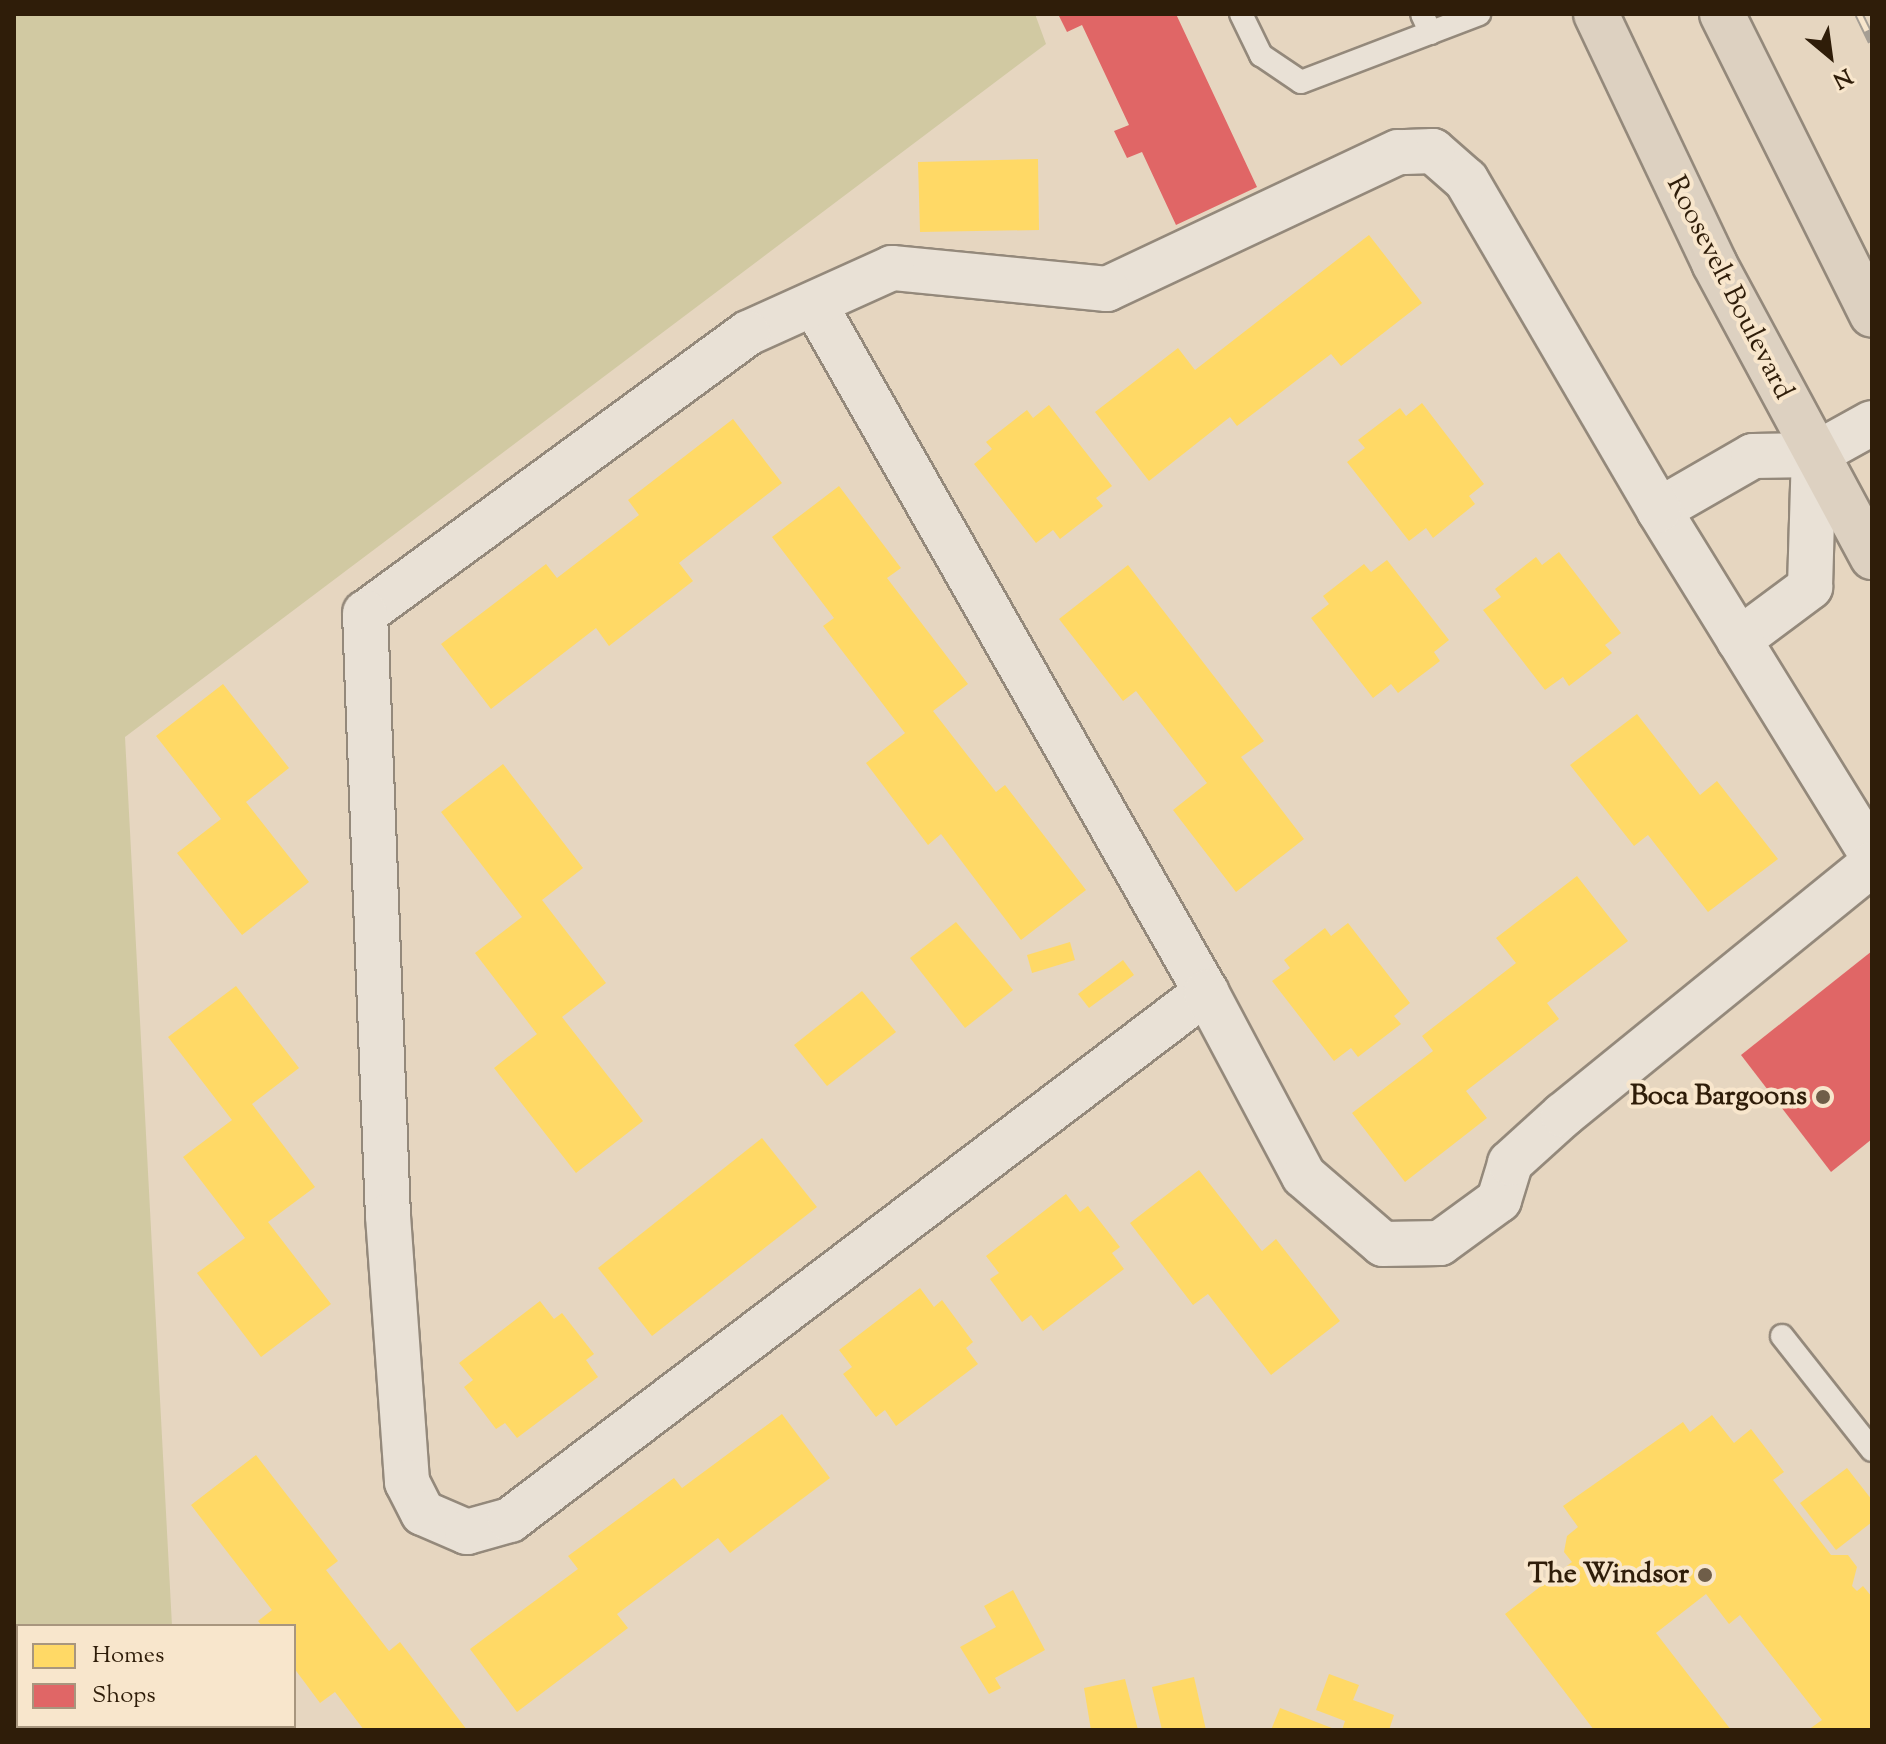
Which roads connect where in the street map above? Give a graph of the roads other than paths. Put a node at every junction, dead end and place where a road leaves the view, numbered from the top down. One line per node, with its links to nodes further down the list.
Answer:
1 (1241, 14): 5 (lane)
2 (1479, 14): 5 (lane)
3 (1596, 14): 9 (highway, Roosevelt Boulevard)
4 (1722, 14): 7 (highway)
5 (1426, 23)
6 (815, 305): 10 (street); 15 (street); 15 (street)
7 (1872, 315)
8 (1872, 423): 9 (street)
9 (1814, 455): 10 (street); 11 (highway, Roosevelt Boulevard); 12 (street)
10 (1659, 510): 12 (street)
11 (1872, 557)
12 (1739, 640): 13 (street)
13 (1872, 855)
14 (1872, 864): 15 (street)
15 (1206, 992)
16 (1782, 1336): 17 (lane)
17 (1872, 1450)

